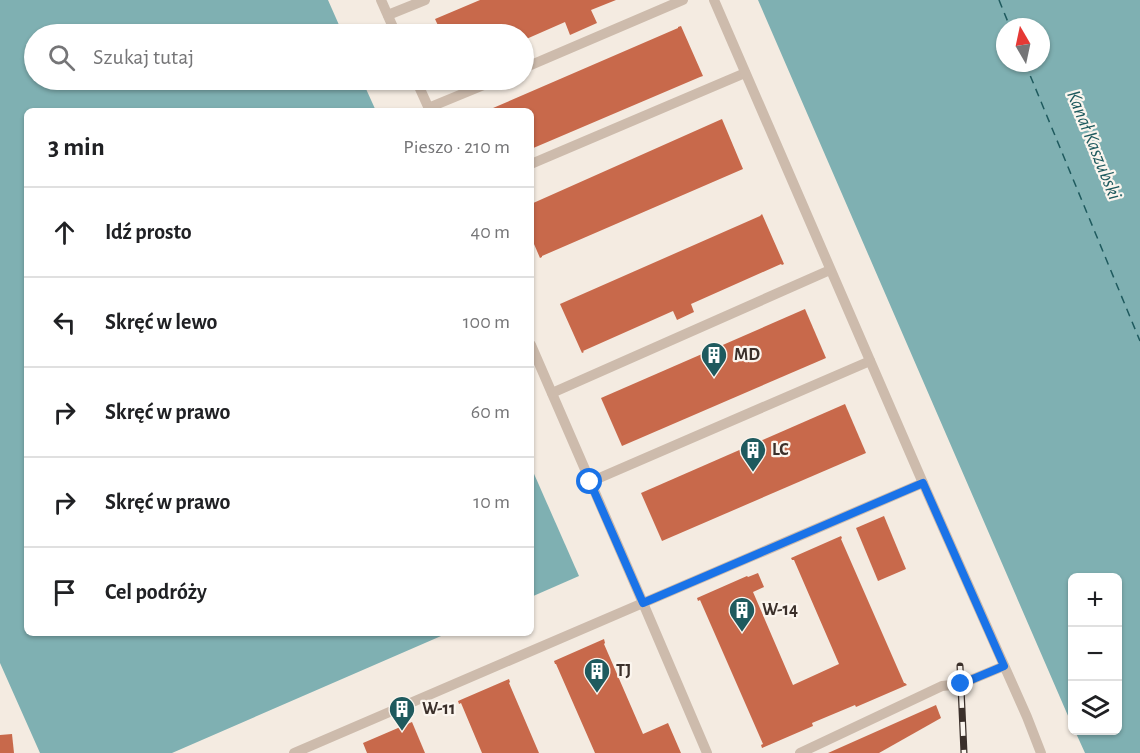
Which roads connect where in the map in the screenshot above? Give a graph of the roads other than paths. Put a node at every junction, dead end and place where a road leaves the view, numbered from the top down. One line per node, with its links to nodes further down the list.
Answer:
1 (381, 0): 5 (lane)
2 (425, 0): 5 (lane)
3 (683, 0): 7 (lane)
4 (714, 0): 8 (lane)
5 (388, 15): 6 (lane)
6 (392, 24)
7 (534, 64)
8 (745, 72): 13 (lane); 14 (lane)
9 (420, 90): 11 (lane)
10 (474, 90): 12 (lane)
11 (428, 108)
12 (433, 108)
13 (534, 163)
14 (830, 270): 16 (lane); 17 (lane)
15 (534, 352): 17 (lane)
16 (870, 361): 18 (lane); 19 (lane)
17 (552, 393): 18 (lane)
18 (590, 482): 20 (lane)
19 (923, 483): 20 (lane); 21 (lane)
20 (643, 603): 22 (lane); 23 (lane)
21 (1004, 666): 24 (lane); 25 (lane)
22 (294, 753)
23 (707, 753)
24 (800, 753)
25 (1041, 753)

